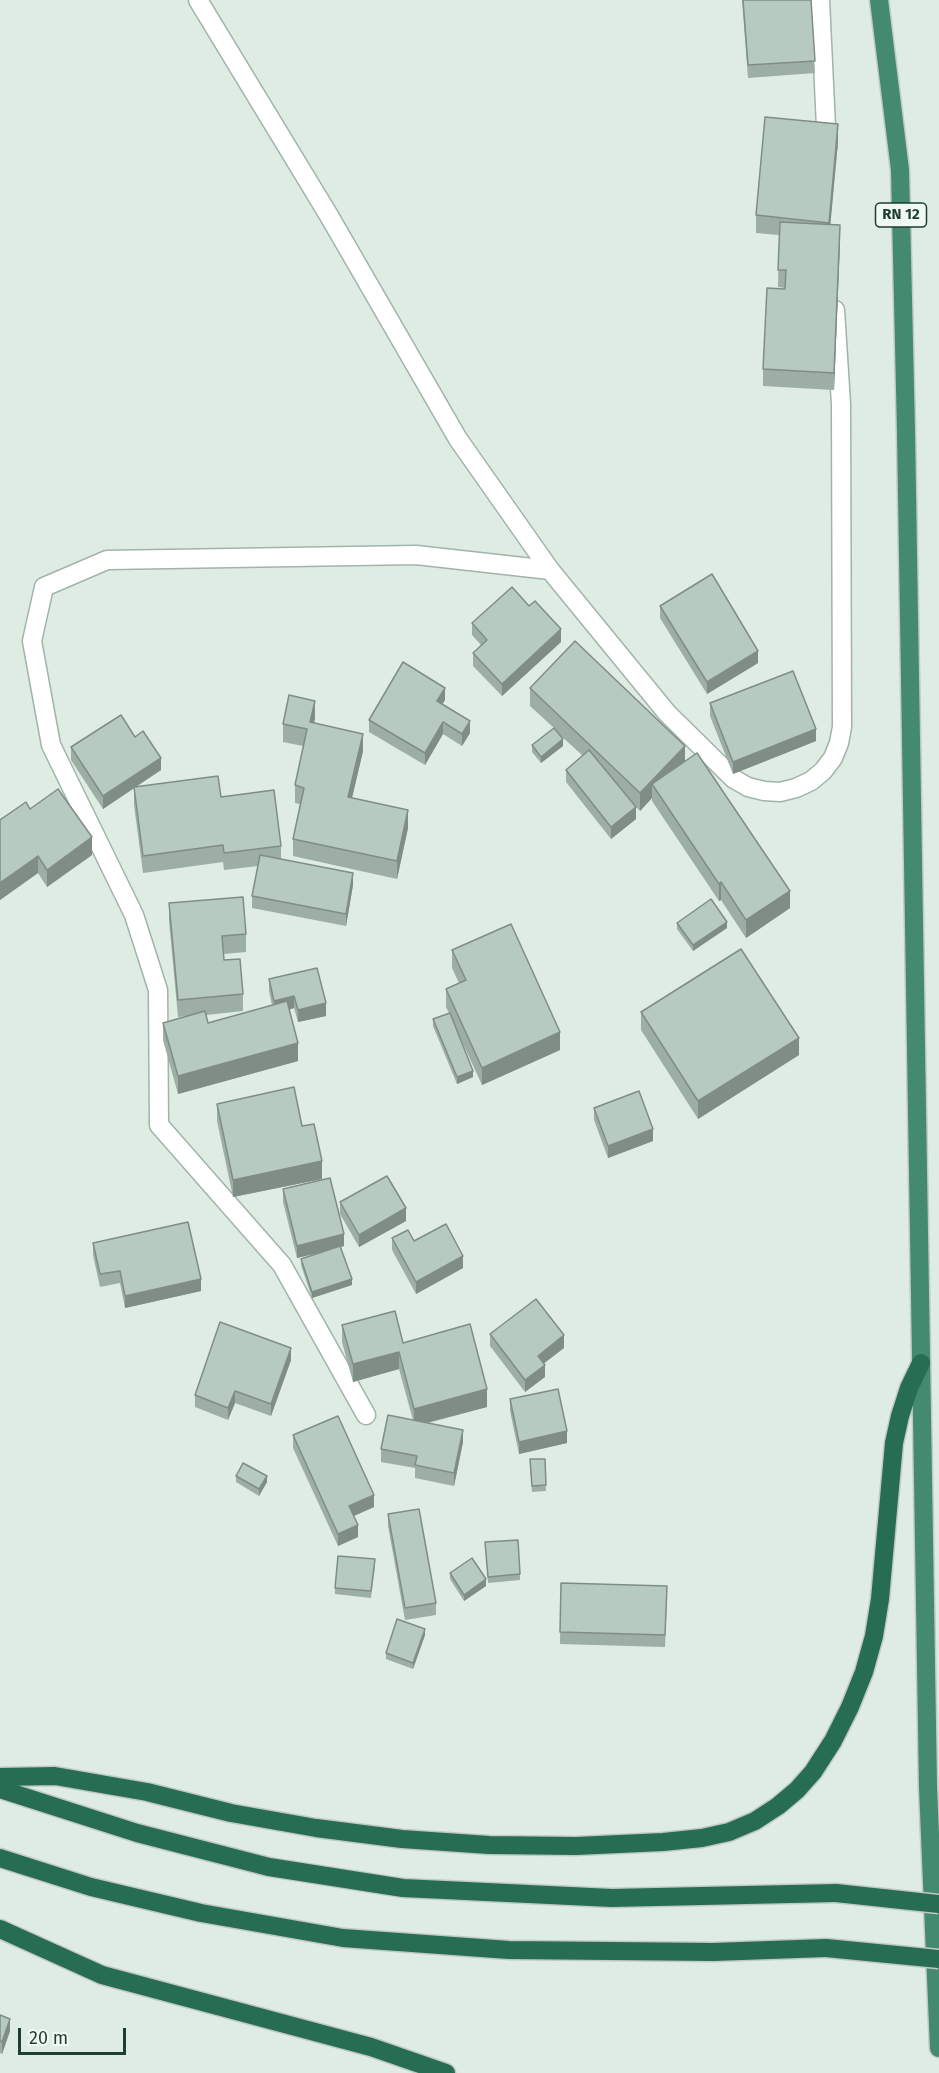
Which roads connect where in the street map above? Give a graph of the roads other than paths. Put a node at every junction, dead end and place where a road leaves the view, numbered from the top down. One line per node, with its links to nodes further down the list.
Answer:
1 (198, 0): 6 (street)
2 (820, 0): 4 (street)
3 (879, 0): 7 (highway, RN 12)
4 (828, 165)
5 (834, 297): 6 (street)
6 (550, 570): 8 (street)
7 (921, 1363): 9 (highway); 15 (highway, RN 12)
8 (366, 1415)
9 (0, 1777)
10 (0, 1789): 12 (highway, bridge)
11 (0, 1858): 14 (highway, bridge)
12 (939, 1904)
13 (0, 1929): 16 (highway)
14 (939, 1959)
15 (939, 2048)
16 (446, 2073)

